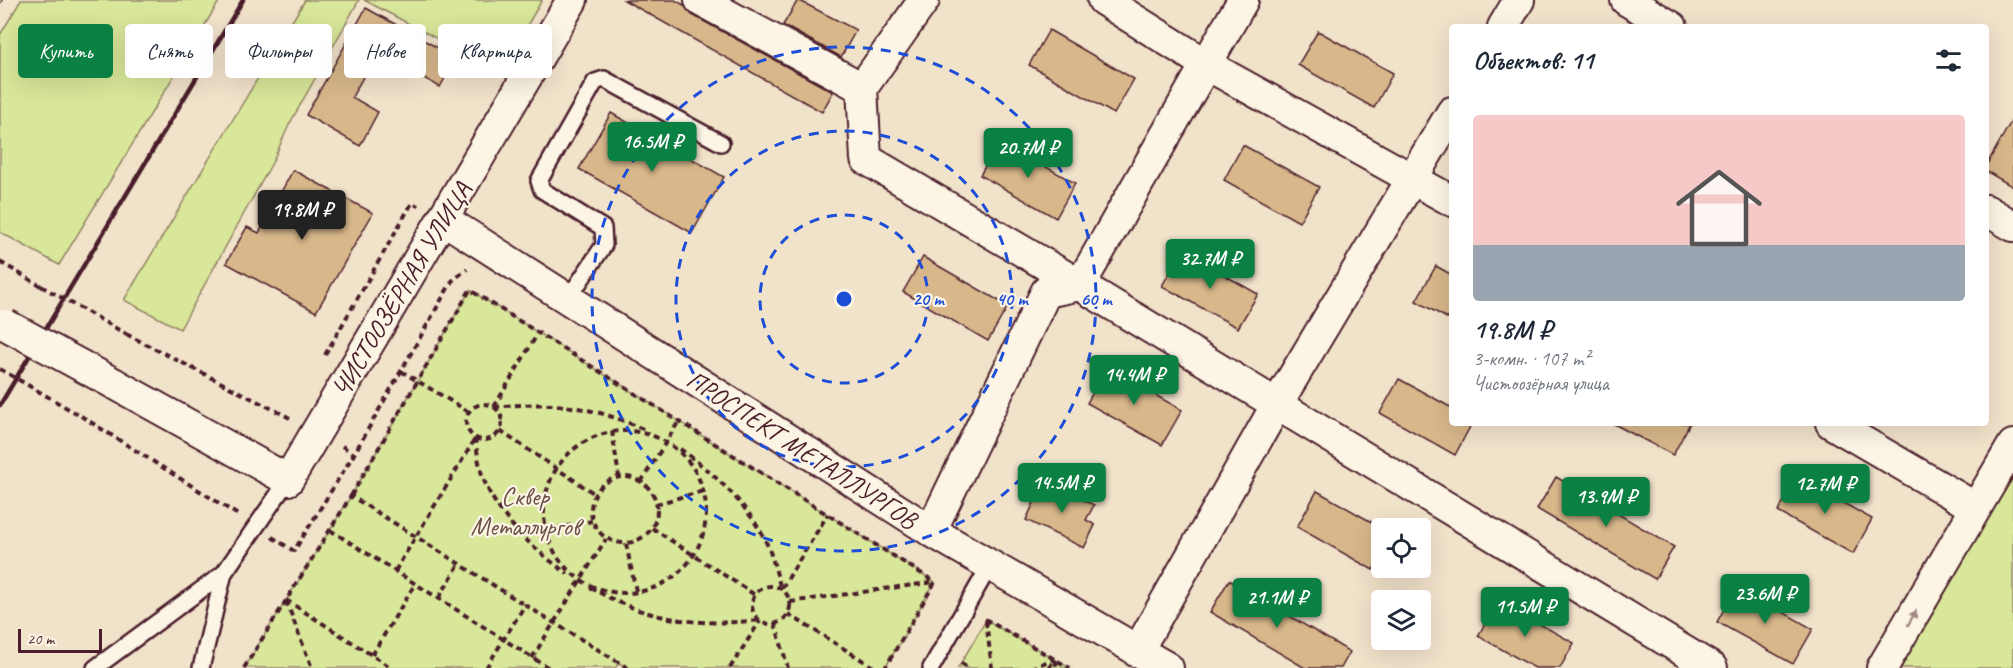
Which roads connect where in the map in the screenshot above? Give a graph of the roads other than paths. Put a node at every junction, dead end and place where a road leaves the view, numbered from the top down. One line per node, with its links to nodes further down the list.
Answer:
1 (572, 0): 17 (street, ЧИСТООЗЁРНАЯ УЛИЦА)
2 (700, 0): 11 (street)
3 (924, 0): 11 (street)
4 (1103, 0): 10 (street)
5 (1243, 0): 10 (street)
6 (1519, 0): 8 (street)
7 (1626, 0): 9 (street)
8 (1505, 24)
9 (1667, 24)
10 (1207, 64): 14 (street); 19 (street)
11 (862, 88): 19 (street)
12 (1449, 117): 14 (street)
13 (721, 142): 20 (lane)
14 (1413, 178): 15 (street); 22 (street)
15 (1449, 199)
16 (1989, 212): 18 (street)
17 (443, 219): 20 (street, ПРОСПЕКТ МЕТАЛЛУРГОВ); 25 (street, ЧИСТООЗЁРНАЯ УЛИЦА)
18 (2013, 226)
19 (1080, 285): 22 (street); 27 (street)
20 (568, 299): 27 (street, ПРОСПЕКТ МЕТАЛЛУРГОВ)
21 (3, 323): 25 (street, bridge)
22 (1277, 404): 30 (street); 35 (street)
23 (1836, 426): 26 (street)
24 (2013, 445): 26 (street)
25 (288, 480): 29 (lane, ЧИСТООЗЁРНАЯ УЛИЦА)
26 (1976, 508): 36 (street, one-way to 26)
27 (930, 531): 28 (street, ПРОСПЕКТ МЕТАЛЛУРГОВ)
28 (989, 567): 30 (street, ПРОСПЕКТ МЕТАЛЛУРГОВ); 33 (lane)
29 (224, 573): 31 (lane, ЧИСТООЗЁРНАЯ УЛИЦА); 32 (lane, ЧИСТООЗЁРНАЯ УЛИЦА)
30 (1137, 652): 34 (street, ПРОСПЕКТ МЕТАЛЛУРГОВ)
31 (95, 668)
32 (201, 668)
33 (931, 668)
34 (1168, 668)
35 (1712, 668)
36 (1882, 668)

